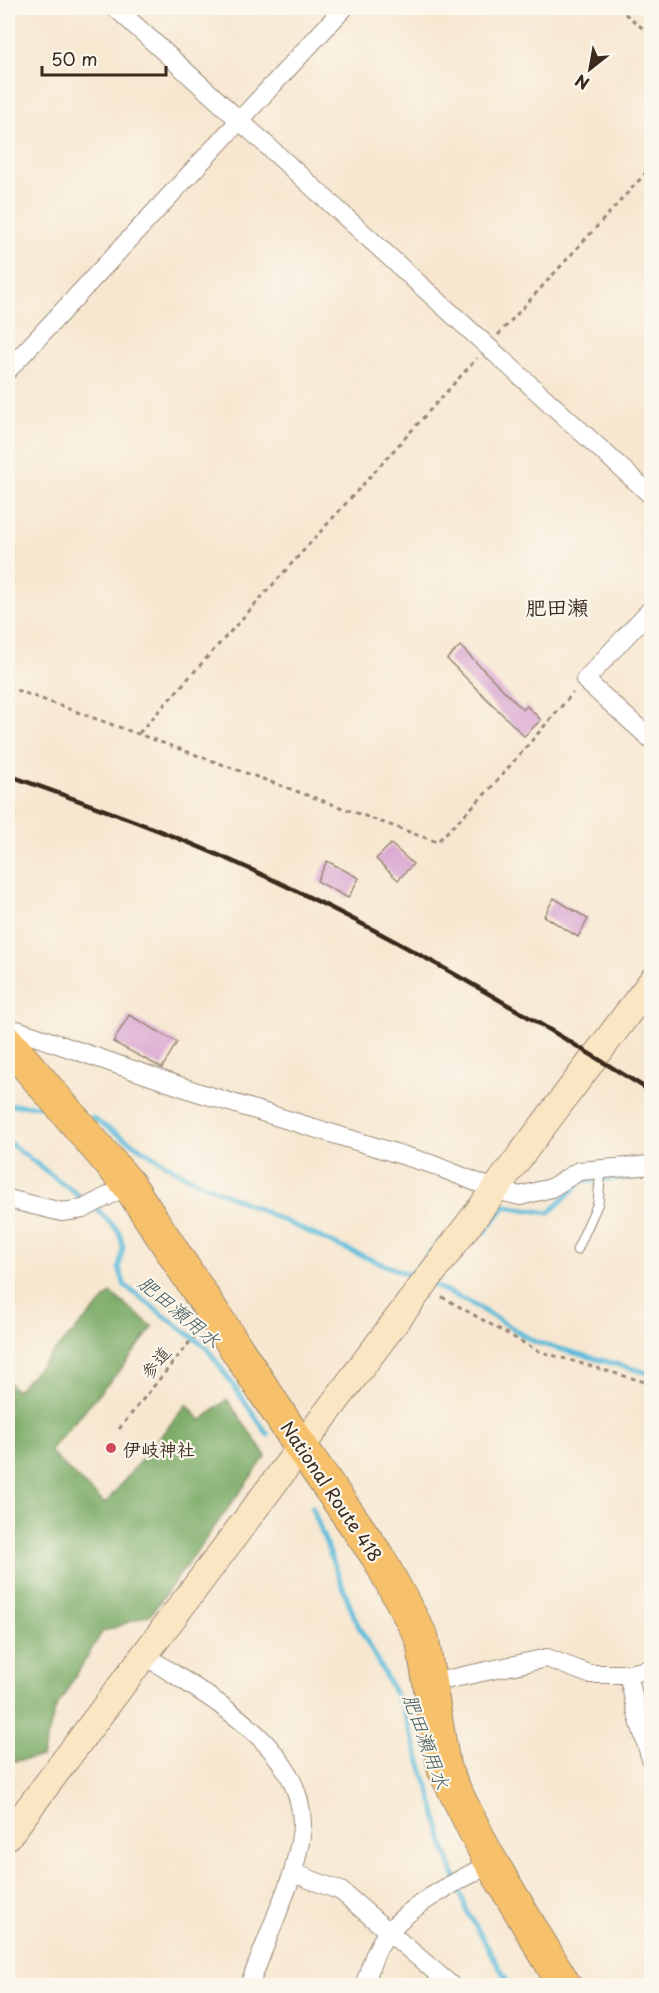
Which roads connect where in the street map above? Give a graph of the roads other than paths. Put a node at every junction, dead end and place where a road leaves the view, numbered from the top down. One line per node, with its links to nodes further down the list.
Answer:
1 (116, 8): 3 (street)
2 (344, 8): 3 (street)
3 (240, 121): 4 (street); 5 (street)
4 (8, 370)
5 (651, 496)
6 (651, 608): 7 (street)
7 (651, 740)
8 (651, 981): 14 (street)
9 (8, 1038): 14 (street)
10 (8, 1043): 13 (highway, National Route 418)
11 (651, 1165): 12 (street)
12 (601, 1169): 14 (street); 16 (lane)
13 (129, 1185): 15 (street); 17 (highway, National Route 418)
14 (496, 1190): 17 (street)
15 (8, 1198)
16 (577, 1250)
17 (301, 1447): 18 (street); 21 (highway, National Route 418)
18 (143, 1654): 23 (street); 25 (street)
19 (651, 1669): 20 (street)
20 (628, 1674): 21 (street); 22 (street)
21 (431, 1683): 24 (highway, National Route 418)
22 (651, 1762)
23 (8, 1836)
24 (492, 1863): 26 (street); 30 (highway, National Route 418)
25 (293, 1873): 26 (street); 27 (street)
26 (390, 1932): 28 (street); 29 (street)
27 (249, 1986)
28 (364, 1986)
29 (452, 1986)
30 (565, 1986)

